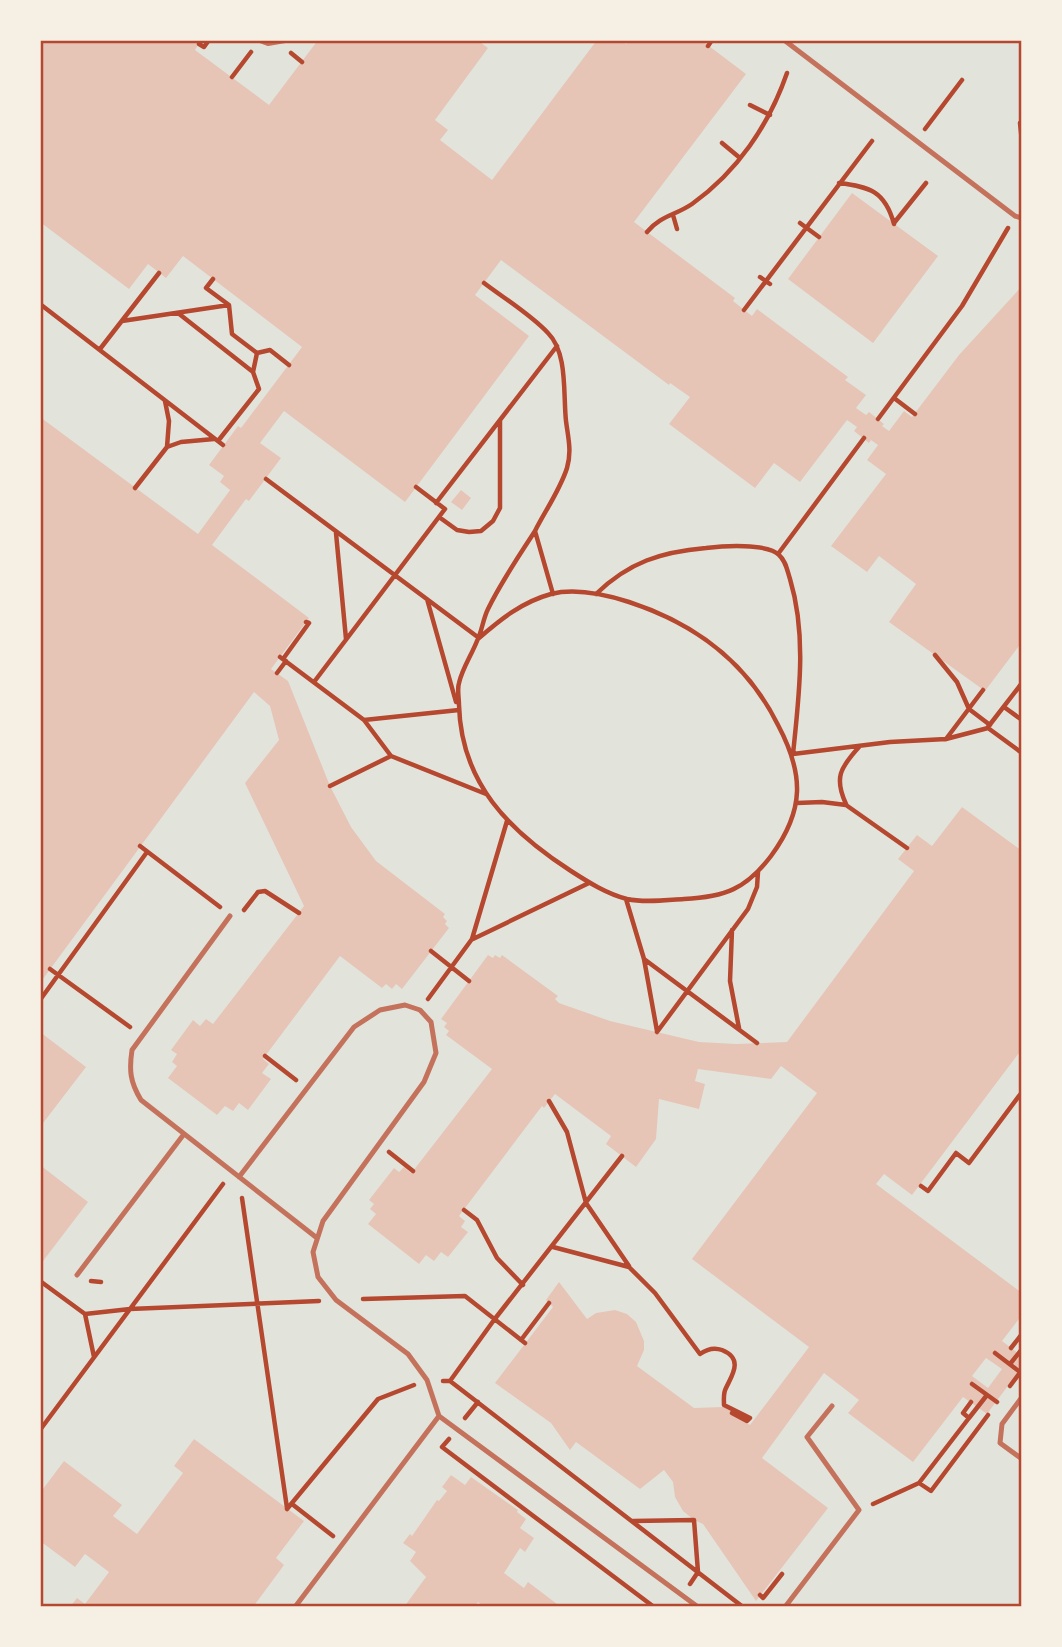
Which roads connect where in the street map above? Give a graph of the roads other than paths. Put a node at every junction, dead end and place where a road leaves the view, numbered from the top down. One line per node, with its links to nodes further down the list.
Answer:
1 (260, 40): 2 (street)
2 (285, 40)
3 (784, 40): 4 (lane)
4 (1018, 217)
5 (230, 916): 6 (lane)
6 (184, 1134): 7 (lane); 9 (lane)
7 (239, 1177): 8 (lane); 8 (lane)
8 (317, 1238): 12 (lane)
9 (77, 1275)
10 (1022, 1397): 13 (lane)
11 (832, 1406): 16 (lane)
12 (439, 1416): 14 (lane); 15 (lane)
13 (1022, 1459)
14 (295, 1607)
15 (698, 1607)
16 (785, 1607)

